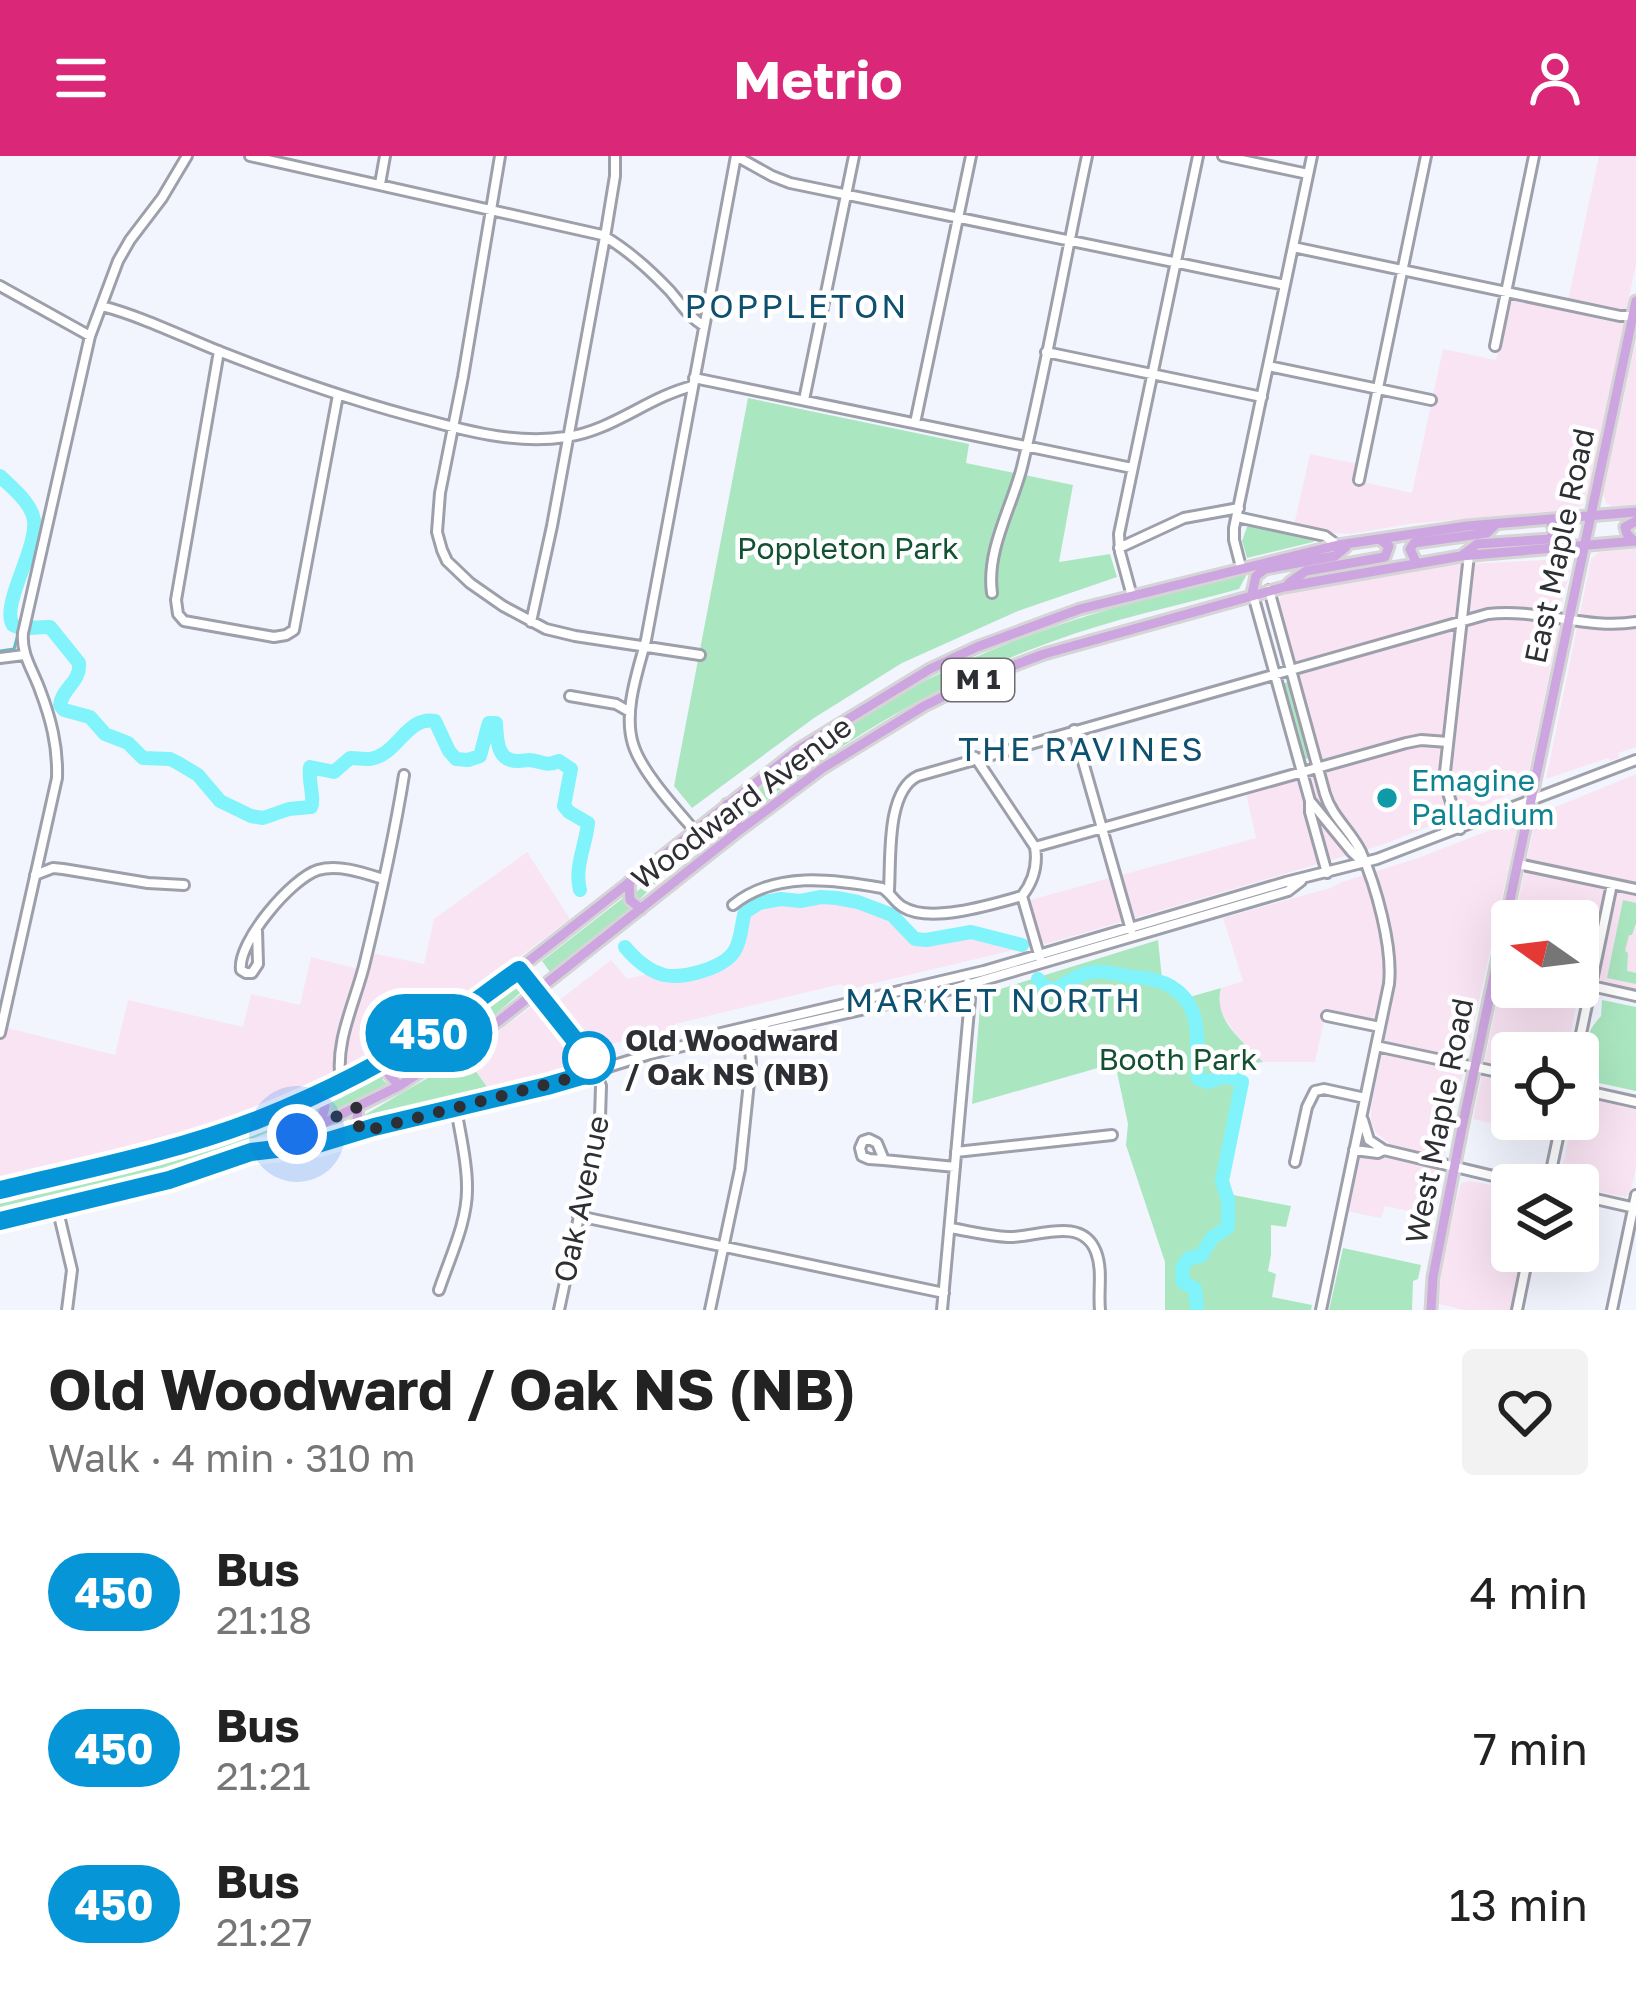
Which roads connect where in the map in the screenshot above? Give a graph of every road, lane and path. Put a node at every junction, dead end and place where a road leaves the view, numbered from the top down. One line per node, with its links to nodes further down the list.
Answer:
1 (187, 156): 30 (street)
2 (250, 156): 15 (street)
3 (385, 156): 17 (street)
4 (500, 156): 19 (street)
5 (615, 156): 21 (street)
6 (736, 156): 18 (street); 32 (street)
7 (854, 156): 18 (street)
8 (970, 156): 20 (street)
9 (1087, 156): 22 (street)
10 (1198, 156): 24 (street)
11 (1223, 156): 16 (street)
12 (1312, 156): 16 (street)
13 (1426, 156): 25 (street)
14 (1534, 156): 28 (street)
15 (268, 158): 17 (street)
16 (1308, 174): 23 (street)
17 (380, 184): 19 (street)
18 (846, 194): 20 (street); 43 (street)
19 (491, 210): 21 (street); 46 (street)
20 (958, 217): 22 (street); 45 (street)
21 (605, 237): 32 (street); 47 (street)
22 (1069, 240): 24 (street); 36 (street)
23 (1293, 247): 25 (street); 26 (street)
24 (1176, 262): 26 (street); 38 (street)
25 (1402, 270): 28 (street); 40 (street)
26 (1285, 285): 37 (street)
27 (0, 286): 33 (street)
28 (1505, 292): 31 (street); 34 (street)
29 (1636, 301): 31 (main road, East Maple Road)
30 (102, 306): 33 (street); 35 (street)
31 (1634, 316): 52 (main road, East Maple Road)
32 (704, 326): 39 (street)
33 (90, 336): 75 (street)
34 (1495, 346)
35 (219, 351): 41 (street); 41 (street)
36 (1046, 352): 38 (street); 48 (street)
37 (1268, 366): 40 (street); 42 (street)
38 (1152, 374): 42 (street); 49 (street)
39 (693, 382): 43 (street); 47 (street); 73 (street)
40 (1378, 389): 44 (street); 50 (street)
41 (338, 395): 46 (street)
42 (1262, 397): 51 (street)
43 (804, 400): 45 (street)
44 (1430, 400)
45 (915, 423): 48 (street)
46 (453, 427): 47 (street); 71 (street)
47 (568, 437): 71 (street)
48 (1027, 446): 49 (street); 66 (street)
49 (1132, 468): 60 (street)
50 (1359, 480)
51 (1237, 512): 58 (street); 60 (street); 63 (street)
52 (1591, 515): 53 (main road, M 1); 54 (main road, M 1); 59 (main road, East Maple Road)
53 (1636, 516): 57 (main road)
54 (1549, 519): 55 (main road, Woodward Avenue / M 1); 61 (main road)
55 (1496, 524): 56 (main road, Woodward Avenue / M 1); 62 (main road)
56 (1376, 538): 58 (main road, Woodward Avenue / M 1); 64 (main road)
57 (1635, 541): 59 (main road, Woodward Avenue / M 1)
58 (1344, 544): 63 (main road, Woodward Avenue / M 1); 67 (main road)
59 (1585, 545): 61 (main road, Woodward Avenue / M 1); 69 (main road, East Maple Road)
60 (1119, 548): 68 (street)
61 (1465, 556): 62 (main road, Woodward Avenue / M 1); 70 (street)
62 (1416, 562): 64 (main road, Woodward Avenue / M 1)
63 (1241, 567): 68 (main road, Woodward Avenue / M 1)
64 (1284, 586): 65 (main road, Woodward Avenue / M 1)
65 (1269, 590): 67 (main road, Woodward Avenue / M 1); 77 (street)
66 (992, 593)
67 (1252, 594): 78 (street); 94 (main road, Woodward Avenue / M 1)
68 (1132, 596): 90 (main road, Woodward Avenue / M 1)
69 (1569, 619): 70 (street); 72 (street); 89 (main road, East Maple Road)
70 (1462, 621): 77 (street); 82 (street)
71 (531, 622): 73 (street)
72 (1636, 622)
73 (645, 646): 74 (street); 80 (street)
74 (700, 655)
75 (24, 656): 76 (street); 96 (street)
76 (0, 658)
77 (1290, 669): 78 (street); 85 (street)
78 (1273, 674): 81 (street); 86 (street)
79 (570, 696): 80 (street)
80 (630, 712): 93 (street)
81 (1074, 730): 83 (street); 91 (street)
82 (1448, 742): 85 (street); 92 (street)
83 (975, 758): 95 (street); 106 (street)
84 (1636, 760): 89 (street)
85 (1318, 768): 86 (street); 97 (street)
86 (1301, 773): 88 (street); 91 (street)
87 (404, 775): 102 (street)
88 (1310, 800): 97 (street); 100 (street)
89 (1531, 801): 92 (street); 98 (main road, West Maple Road)
90 (727, 804): 93 (main road, Woodward Avenue / M 1); 94 (main road)
91 (1102, 829): 95 (street); 113 (street)
92 (1460, 829): 97 (street)
93 (694, 830): 103 (main road, Woodward Avenue / M 1)
94 (736, 833): 111 (main road, Woodward Avenue / M 1)
95 (1035, 848): 108 (street)
96 (39, 853): 99 (street); 101 (street)
97 (1364, 863): 100 (street); 123 (street)
98 (1517, 864): 104 (street); 109 (main road, West Maple Road)
99 (53, 868): 101 (street); 105 (street)
100 (1327, 873): 113 (street)
101 (34, 875): 125 (street)
102 (383, 879): 112 (street); 131 (street)
103 (629, 882): 111 (main road); 116 (main road, Woodward Avenue / M 1)
104 (1612, 884): 107 (street); 114 (street)
105 (184, 885)
106 (889, 890): 108 (street); 110 (street)
107 (1636, 890)
108 (1022, 896): 115 (street)
109 (1510, 900)
110 (734, 905)
111 (641, 908): 120 (main road, Woodward Avenue / M 1)
112 (256, 929): 112 (street)
113 (1132, 933): 115 (street)
114 (1599, 947)
115 (1041, 960): 117 (street)
116 (519, 970): 120 (street, Oak Avenue); 127 (main road, Woodward Avenue / M 1)
117 (967, 981): 124 (street); 146 (street)
118 (1599, 988): 121 (street)
119 (1491, 989): 128 (main road, West Maple Road)
120 (537, 992): 129 (street, Oak Avenue); 132 (main road, Woodward Avenue / M 1)
121 (1636, 996)
122 (1327, 1016): 123 (street)
123 (1380, 1027): 126 (street)
124 (749, 1031): 129 (street); 160 (street)
125 (0, 1033)
126 (1376, 1046): 128 (street); 135 (street)
127 (393, 1054): 131 (main road, Woodward Avenue / M 1); 132 (main road)
128 (1474, 1068): 130 (street); 150 (main road, West Maple Road)
129 (595, 1072): 138 (street); 157 (street, Oak Avenue)
130 (1491, 1072)
131 (341, 1082): 133 (main road, Woodward Avenue / M 1)
132 (400, 1086): 137 (main road, Woodward Avenue / M 1)
133 (315, 1094): 140 (main road); 152 (main road, Woodward Avenue / M 1)
134 (1599, 1094): 136 (street)
135 (1365, 1098): 139 (street); 148 (street)
136 (1636, 1102)
137 (358, 1107): 140 (main road, Woodward Avenue / M 1); 141 (main road)
138 (455, 1108): 141 (street); 162 (street)
139 (1363, 1119): 143 (street); 144 (street)
140 (320, 1125): 145 (main road, Woodward Avenue / M 1)
141 (361, 1132): 145 (street)
142 (1112, 1136): 146 (street)
143 (1354, 1150): 144 (street); 169 (street)
144 (1384, 1150): 150 (street)
145 (251, 1152): 155 (main road, Woodward Avenue / M 1)
146 (956, 1152): 149 (street)
147 (884, 1160): 149 (street)
148 (1295, 1162)
149 (955, 1167): 159 (street)
150 (1454, 1168): 151 (street); 170 (main road, West Maple Road)
151 (1491, 1176)
152 (0, 1190)
153 (1636, 1195): 156 (street)
154 (1599, 1200): 156 (street)
155 (57, 1207): 158 (main road, Woodward Avenue / M 1); 164 (street)
156 (1635, 1208): 172 (street)
157 (578, 1216): 160 (street); 165 (street, Oak Avenue)
158 (0, 1221)
159 (950, 1228): 163 (street); 168 (street)
160 (724, 1246): 163 (street); 166 (street)
161 (1525, 1272): 171 (street)
162 (439, 1290)
163 (944, 1292): 167 (street)
164 (67, 1310)
165 (559, 1310)
166 (710, 1310)
167 (942, 1310)
168 (1100, 1310)
169 (1321, 1310)
170 (1431, 1310)
171 (1517, 1310)
172 (1612, 1310)

